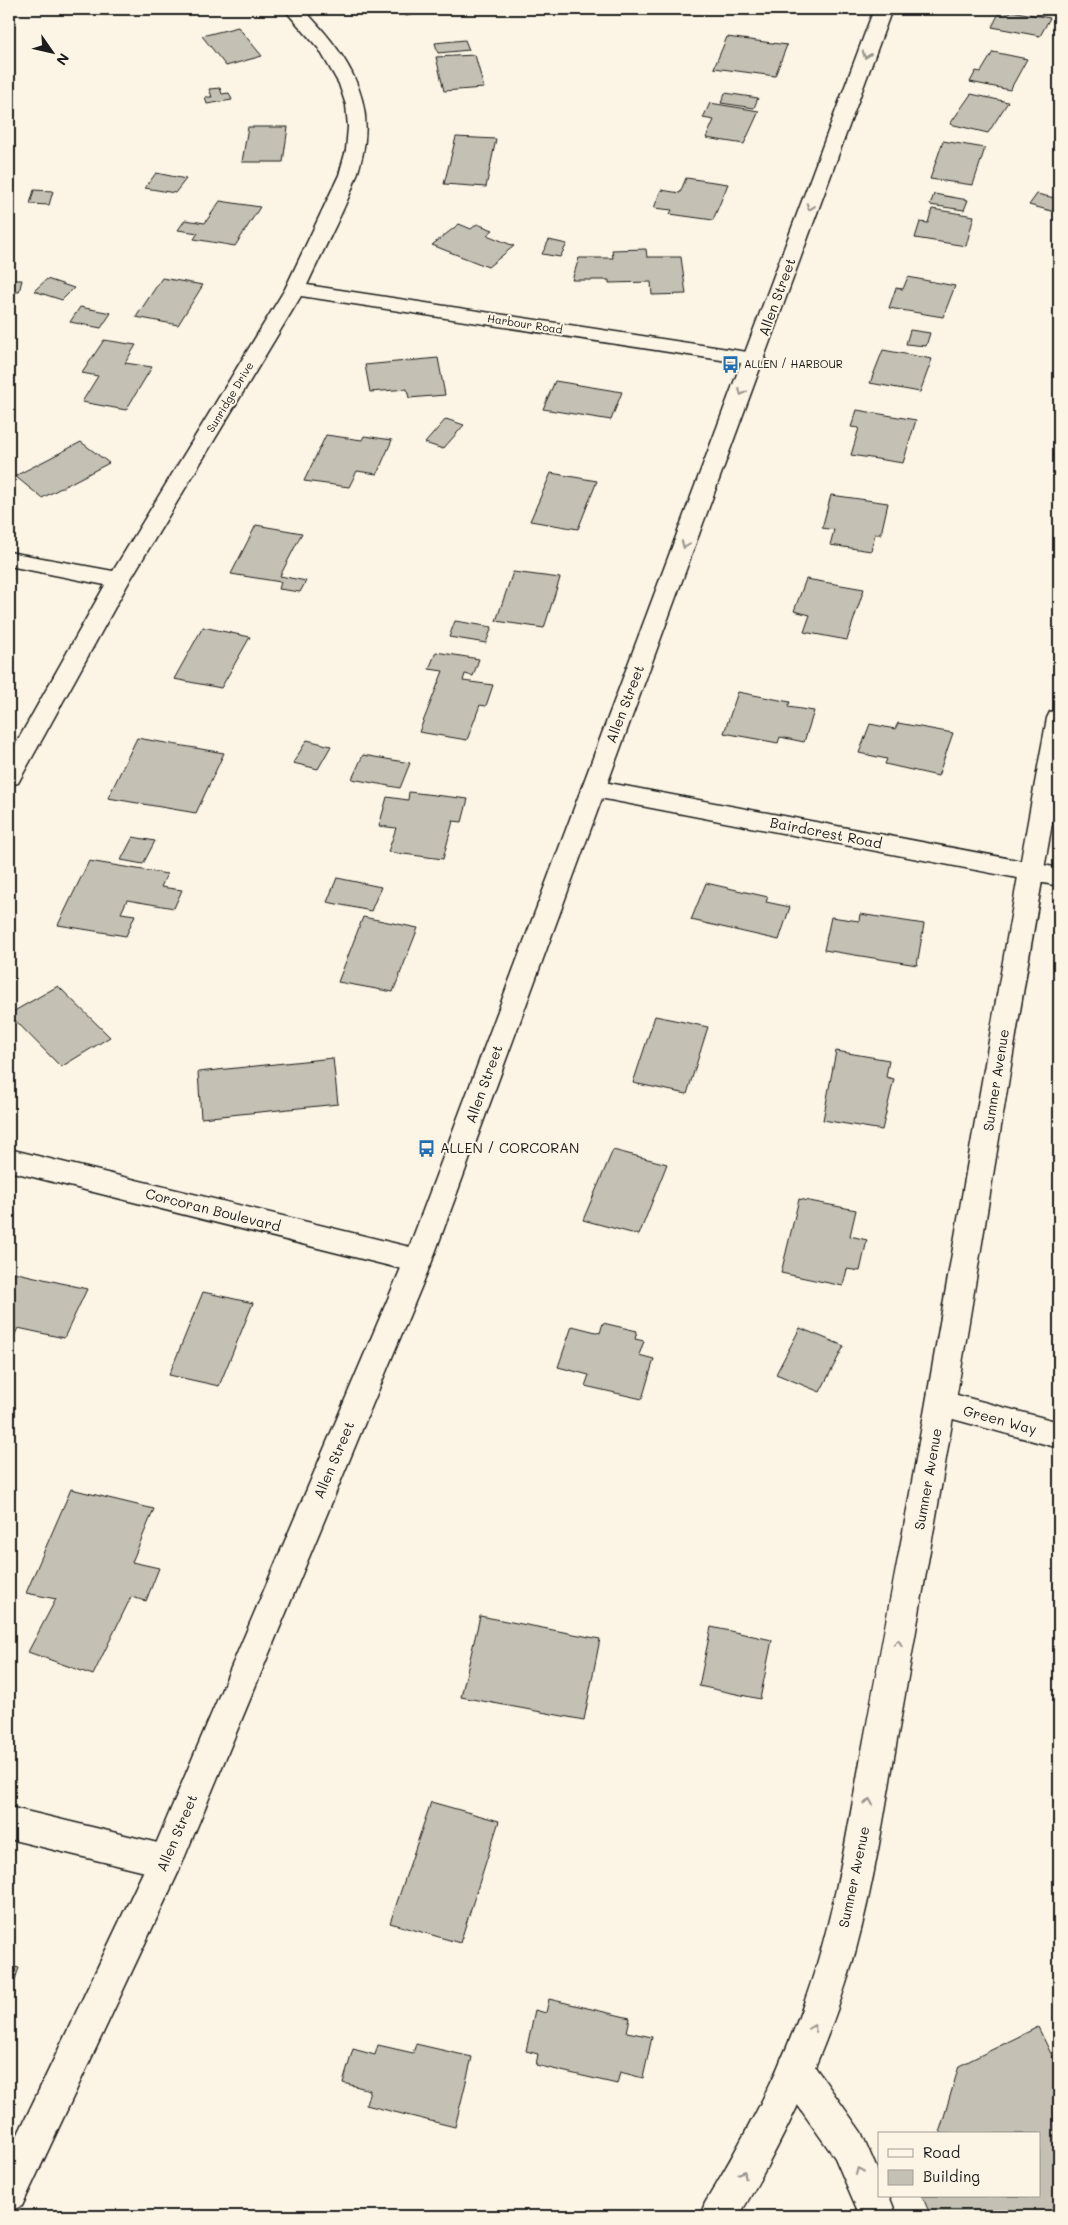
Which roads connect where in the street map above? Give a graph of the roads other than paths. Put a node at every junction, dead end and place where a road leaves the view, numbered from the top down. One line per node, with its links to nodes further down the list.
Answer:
1 (294, 9): 3 (main road, Sunridge Drive)
2 (883, 9): 4 (main road, Allen Street, one-way to 4)
3 (295, 289): 4 (main road, Harbour Road); 6 (main road, Sunridge Drive)
4 (754, 359): 9 (main road, Allen Street, one-way to 9)
5 (9, 559): 6 (main road)
6 (120, 580): 8 (main road, Sunridge Drive)
7 (1059, 718): 10 (main road, Sumner Avenue)
8 (9, 777)
9 (593, 789): 10 (main road, Bairdcrest Road); 13 (main road, Allen Street)
10 (1030, 872): 11 (main road, Bairdcrest Road); 14 (main road, Sumner Avenue)
11 (1059, 878)
12 (9, 1160): 13 (main road, Corcoran Boulevard)
13 (418, 1261): 17 (main road, Allen Street)
14 (942, 1404): 15 (main road, Green Way); 18 (main road, Sumner Avenue, one-way to 14)
15 (1059, 1435)
16 (9, 1823): 17 (main road)
17 (166, 1862): 19 (main road, Allen Street)
18 (795, 2070): 20 (main road, Sumner Avenue, one-way to 18); 21 (main road, one-way to 18)
19 (9, 2193)
20 (718, 2216)
21 (879, 2216)

